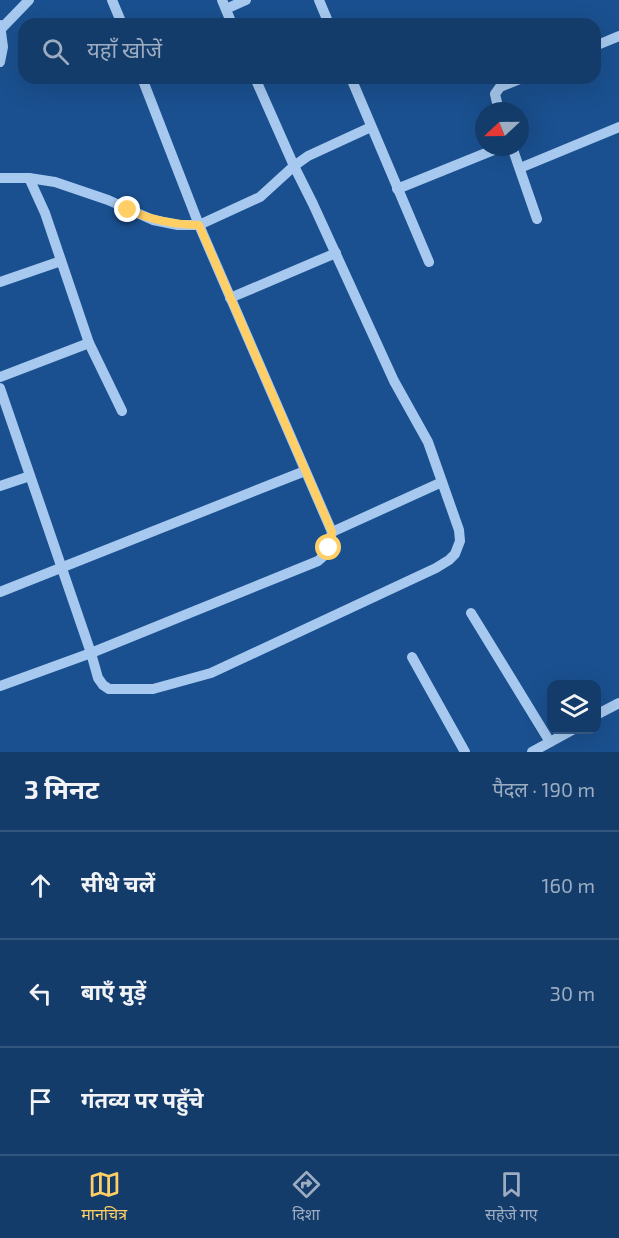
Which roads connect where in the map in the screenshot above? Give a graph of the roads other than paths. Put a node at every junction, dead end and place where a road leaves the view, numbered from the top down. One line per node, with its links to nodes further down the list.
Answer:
1 (29, 0): 9 (street)
2 (112, 0): 6 (street)
3 (246, 0): 5 (street)
4 (319, 0): 8 (street)
5 (224, 4): 7 (street)
6 (120, 18)
7 (230, 18)
8 (326, 18)
9 (1, 27): 12 (street)
10 (619, 36): 11 (street)
11 (601, 44)
12 (0, 62)
13 (144, 84): 28 (street)
14 (258, 84): 22 (street)
15 (353, 84): 18 (street)
16 (507, 84): 17 (street)
17 (497, 102)
18 (371, 127): 22 (street); 26 (street)
19 (619, 127): 23 (street)
20 (479, 156): 26 (street)
21 (515, 156): 23 (street)
22 (294, 166): 28 (street); 29 (street)
23 (519, 168): 27 (street)
24 (0, 178): 25 (street)
25 (29, 178): 28 (street); 30 (street)
26 (398, 189): 31 (street)
27 (537, 219)
28 (199, 225): 33 (street)
29 (336, 253): 33 (street); 40 (street)
30 (61, 261): 32 (street); 34 (street)
31 (429, 262)
32 (0, 282)
33 (230, 298): 38 (street)
34 (89, 342): 35 (street); 37 (street)
35 (0, 377)
36 (0, 388): 39 (street)
37 (122, 411)
38 (304, 471): 42 (street); 43 (street)
39 (30, 476): 41 (street); 43 (street)
40 (442, 482): 42 (street); 46 (street)
41 (0, 486)
42 (332, 532): 46 (street)
43 (62, 568): 44 (street); 46 (street)
44 (0, 591)
45 (471, 613): 52 (street)
46 (91, 653): 48 (street)
47 (412, 657): 53 (street)
48 (0, 686)
49 (619, 703): 50 (street)
50 (601, 714)
51 (564, 734): 52 (street)
52 (550, 742): 54 (street)
53 (465, 752)
54 (532, 752)

